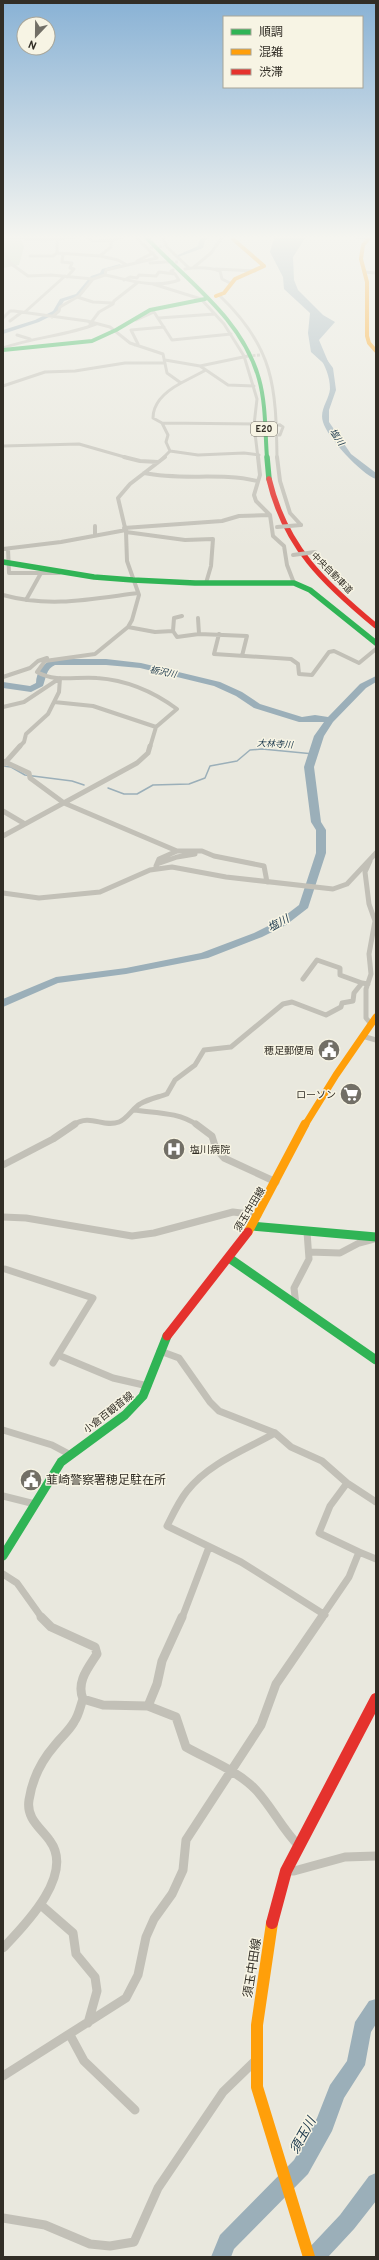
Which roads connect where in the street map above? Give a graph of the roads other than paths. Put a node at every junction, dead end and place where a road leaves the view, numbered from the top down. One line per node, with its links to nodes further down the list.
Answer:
1 (24, 340): 11 (street)
2 (91, 340): 11 (main road)
3 (127, 340): 10 (street)
4 (136, 340): 10 (street)
5 (235, 340): 15 (street)
6 (243, 340): 51 (main road, 中央自動車道 / E20)
7 (248, 340): 50 (main road, 中央自動車道 / E20)
8 (257, 340): 14 (street)
9 (373, 344): 12 (main road)
10 (135, 345): 16 (street)
11 (3, 349)
12 (376, 351)
13 (260, 355): 14 (street)
14 (265, 355): 24 (street)
15 (246, 356): 17 (street); 21 (street)
16 (165, 362): 17 (street); 19 (street); 20 (street)
17 (200, 366): 18 (street)
18 (206, 370): 19 (street); 21 (street)
19 (181, 384): 22 (street)
20 (3, 386)
21 (254, 386): 23 (street)
22 (162, 423): 23 (street); 26 (street)
23 (254, 425): 24 (street, bridge); 27 (street)
24 (276, 435): 33 (street, bridge)
25 (3, 446): 28 (street)
26 (170, 451): 27 (street); 28 (street)
27 (259, 455): 30 (street)
28 (158, 462): 29 (street)
29 (144, 474): 30 (street); 34 (street)
30 (257, 481): 31 (street)
31 (270, 515): 33 (street); 34 (street)
32 (95, 526): 35 (street)
33 (275, 527): 38 (street)
34 (125, 530): 35 (street); 42 (street); 43 (street)
35 (95, 536): 36 (street)
36 (5, 549): 39 (street)
37 (315, 552): 38 (street, bridge)
38 (287, 556): 44 (street)
39 (6, 562): 40 (main road); 41 (street)
40 (65, 572): 41 (street); 42 (main road)
41 (41, 573): 47 (street)
42 (133, 580): 43 (main road); 45 (street)
43 (206, 583): 44 (main road)
44 (294, 583): 56 (main road)
45 (138, 593): 47 (street); 52 (street)
46 (3, 595): 47 (street)
47 (26, 600)
48 (182, 616): 53 (street)
49 (198, 618): 54 (street)
50 (376, 620)
51 (376, 626)
52 (128, 627): 53 (street); 59 (street)
53 (173, 631): 54 (street)
54 (199, 634): 55 (street)
55 (219, 634): 58 (street); 58 (street)
56 (376, 643)
57 (376, 649): 58 (street)
58 (242, 656)
59 (81, 657): 60 (street); 61 (street)
60 (3, 677)
61 (60, 678): 62 (street); 63 (street); 64 (street)
62 (54, 702): 64 (street); 65 (street)
63 (3, 707)
64 (156, 727): 66 (street)
65 (4, 763): 66 (street)
66 (64, 803): 68 (street); 70 (street)
67 (3, 811): 68 (street)
68 (25, 824): 69 (street)
69 (3, 836)
70 (177, 850): 72 (street); 74 (street)
71 (376, 853): 73 (street)
72 (214, 856): 74 (street); 75 (street)
73 (368, 860): 75 (street); 78 (street)
74 (156, 866): 75 (street); 76 (street)
75 (267, 882)
76 (3, 893)
77 (303, 979): 78 (street)
78 (365, 984): 79 (street); 82 (street)
79 (373, 1020): 80 (main road, 須玉中田線)
80 (362, 1036): 81 (street); 84 (main road, 須玉中田線)
81 (376, 1040)
82 (134, 1110): 83 (street); 84 (street)
83 (3, 1165)
84 (276, 1182): 85 (main road, 須玉中田線)
85 (258, 1215): 86 (street); 87 (main road, 須玉中田線)
86 (3, 1217)
87 (252, 1226): 88 (main road); 91 (main road, 須玉中田線)
88 (307, 1232): 89 (main road); 90 (street)
89 (376, 1238): 90 (street)
90 (309, 1252): 93 (street)
91 (229, 1258): 93 (main road); 94 (main road, 小倉百観音線)
92 (5, 1269): 95 (street)
93 (296, 1305): 96 (main road)
94 (160, 1350): 98 (main road, 小倉百観音線); 100 (street)
95 (58, 1355): 97 (street); 98 (street)
96 (376, 1360)
97 (53, 1363)
98 (148, 1386): 101 (main road, 小倉百観音線)
99 (3, 1430): 101 (street)
100 (275, 1433): 102 (street); 106 (street)
101 (69, 1454): 105 (main road, 小倉百観音線)
102 (347, 1483): 104 (street); 107 (street)
103 (3, 1496): 105 (street)
104 (376, 1502)
105 (35, 1504): 108 (main road, 小倉百観音線)
106 (209, 1547): 111 (street); 114 (street)
107 (359, 1552): 109 (street); 111 (street)
108 (3, 1556)
109 (376, 1559)
110 (3, 1574): 113 (street)
111 (325, 1615): 115 (street)
112 (376, 1698): 116 (main road, 須玉中田線)
113 (83, 1699): 114 (street); 119 (street)
114 (148, 1706): 115 (street)
115 (232, 1772): 116 (street); 121 (street)
116 (299, 1846): 118 (main road, 須玉中田線)
117 (376, 1856): 118 (street)
118 (286, 1871): 123 (main road, 須玉中田線)
119 (42, 1906): 120 (street); 121 (street)
120 (3, 1948)
121 (88, 2023): 122 (street)
122 (70, 2035): 124 (street); 125 (street)
123 (254, 2062): 126 (street); 127 (main road, 須玉中田線)
124 (3, 2076)
125 (136, 2110)
126 (3, 2218)
127 (309, 2257)

